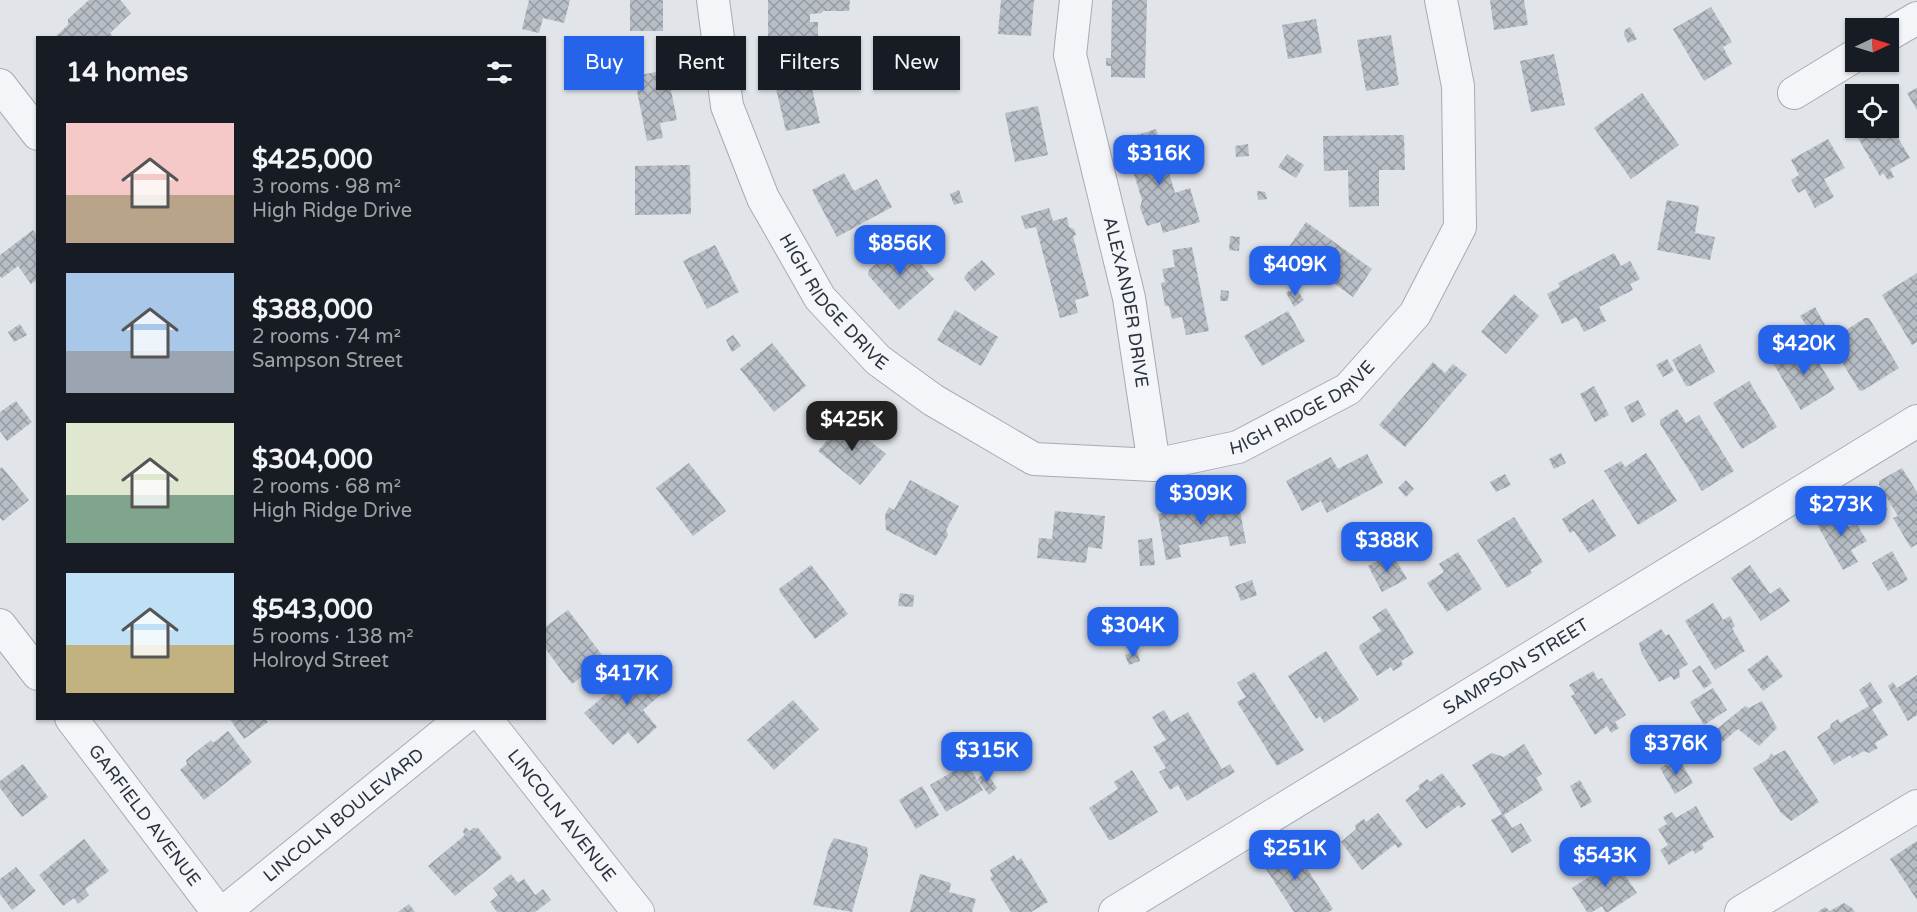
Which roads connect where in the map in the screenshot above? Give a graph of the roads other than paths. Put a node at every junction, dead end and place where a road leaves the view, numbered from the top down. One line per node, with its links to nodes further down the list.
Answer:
1 (713, 0): 11 (street, HIGH RIDGE DRIVE)
2 (1076, 0): 11 (street, ALEXANDER DRIVE)
3 (1441, 0): 11 (street, HIGH RIDGE DRIVE)
4 (1917, 18): 5 (street)
5 (1899, 29)
6 (1845, 62): 8 (street)
7 (0, 85): 9 (street)
8 (1794, 93)
9 (36, 131)
10 (1917, 422): 21 (street, SAMPSON STREET)
11 (1154, 465)
12 (0, 625): 13 (street)
13 (36, 671)
14 (73, 720): 19 (street, GARFIELD AVENUE)
15 (461, 720): 20 (street, LINCOLN BOULEVARD)
16 (487, 720): 18 (street, LINCOLN AVENUE)
17 (1917, 806): 22 (street)
18 (644, 910)
19 (218, 912)
20 (224, 912)
21 (1115, 912)
22 (1741, 912)

